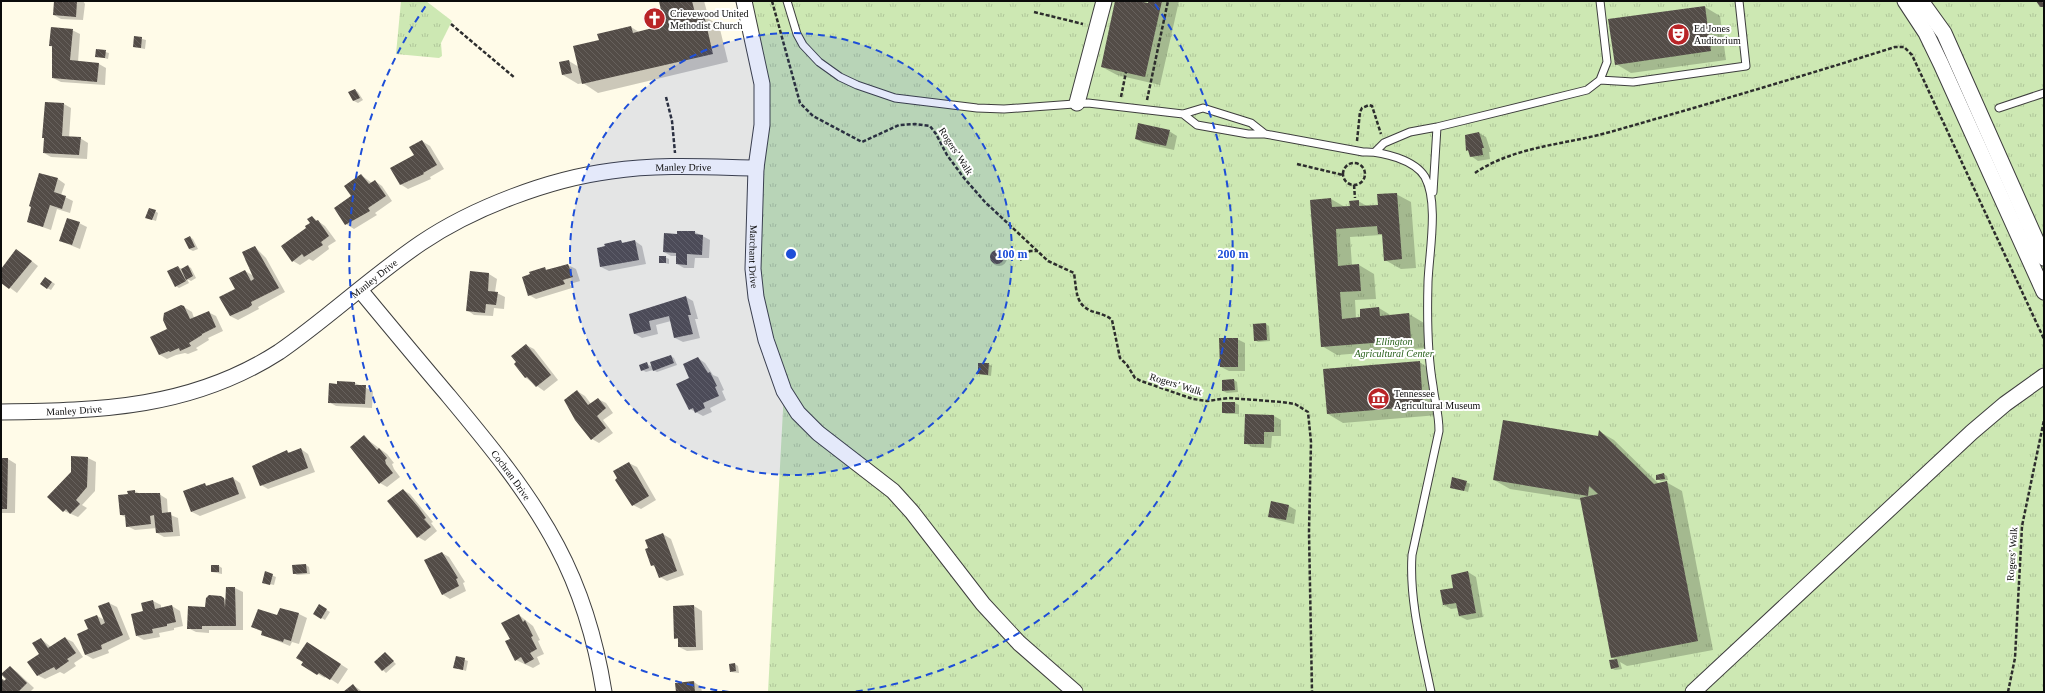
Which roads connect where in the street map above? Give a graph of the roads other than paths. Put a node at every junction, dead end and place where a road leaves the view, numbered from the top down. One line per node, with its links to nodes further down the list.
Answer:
1 (744, 1): 15 (street, Marchant Drive)
2 (787, 1): 9 (lane)
3 (1104, 1): 9 (street)
4 (1600, 1): 7 (lane)
5 (1739, 1): 7 (lane)
6 (1912, 2): 17 (street); 19 (street)
7 (1600, 80): 12 (lane)
8 (2044, 94): 10 (lane)
9 (1077, 103): 11 (lane)
10 (1999, 108)
11 (1183, 114): 13 (lane); 13 (lane)
12 (1437, 127): 14 (lane); 16 (lane)
13 (1265, 134): 14 (lane)
14 (1376, 151): 16 (lane)
15 (756, 168): 18 (street, Manley Drive); 23 (street, Marchant Drive)
16 (1432, 198): 24 (lane)
17 (2044, 258)
18 (360, 290): 21 (street, Manley Drive); 22 (street, Cochran Drive)
19 (2044, 292)
20 (2044, 376): 25 (street)
21 (1, 412)
22 (604, 692)
23 (1075, 692)
24 (1431, 692)
25 (1693, 692)

